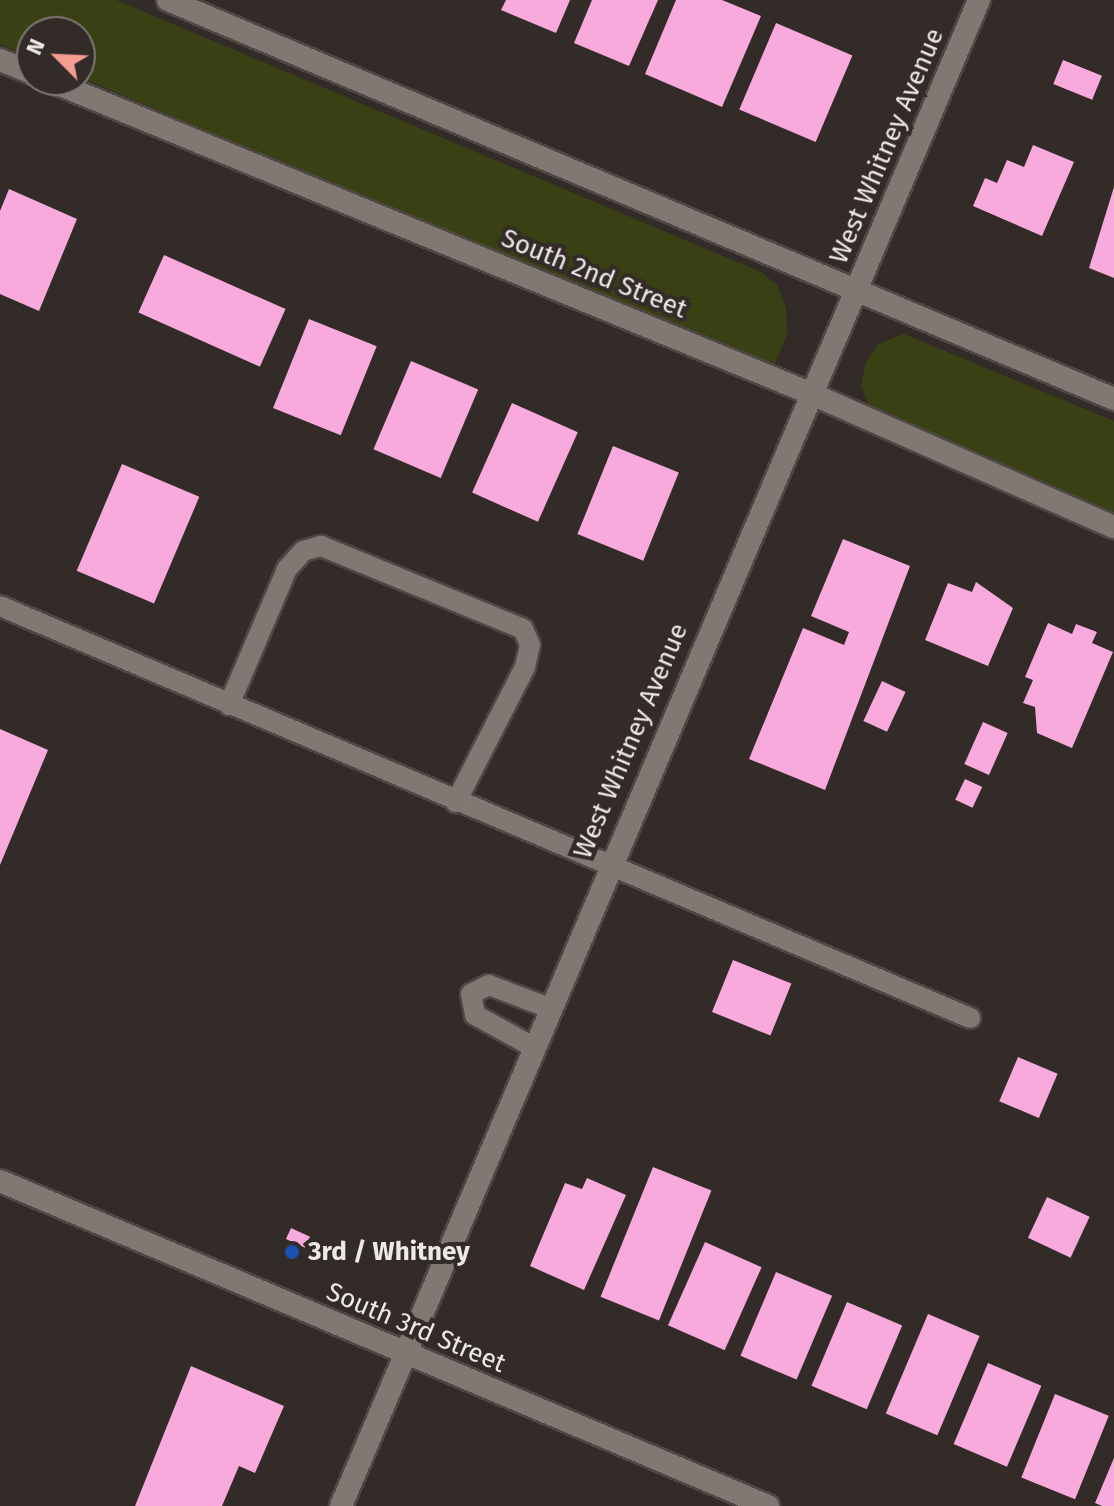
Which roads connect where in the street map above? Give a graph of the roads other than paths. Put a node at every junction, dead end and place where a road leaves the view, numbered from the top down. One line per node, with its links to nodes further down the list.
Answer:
1 (168, 0): 4 (street)
2 (979, 0): 4 (street, West Whitney Avenue)
3 (87, 96): 5 (street, South 2nd Street)
4 (857, 291): 5 (street, West Whitney Avenue); 6 (street)
5 (812, 394): 7 (street, South 2nd Street); 11 (street, West Whitney Avenue)
6 (1114, 399)
7 (1114, 527)
8 (0, 606): 9 (lane)
9 (229, 705): 10 (lane); 10 (lane)
10 (456, 802): 11 (lane)
11 (609, 867): 12 (street, West Whitney Avenue); 13 (lane)
12 (549, 1008): 14 (street, West Whitney Avenue); 14 (lane)
13 (970, 1018)
14 (533, 1047): 16 (street, West Whitney Avenue)
15 (0, 1181): 16 (street, South 3rd Street)
16 (404, 1354): 17 (street, West Whitney Avenue); 18 (street, South 3rd Street)
17 (341, 1506)
18 (768, 1506)

